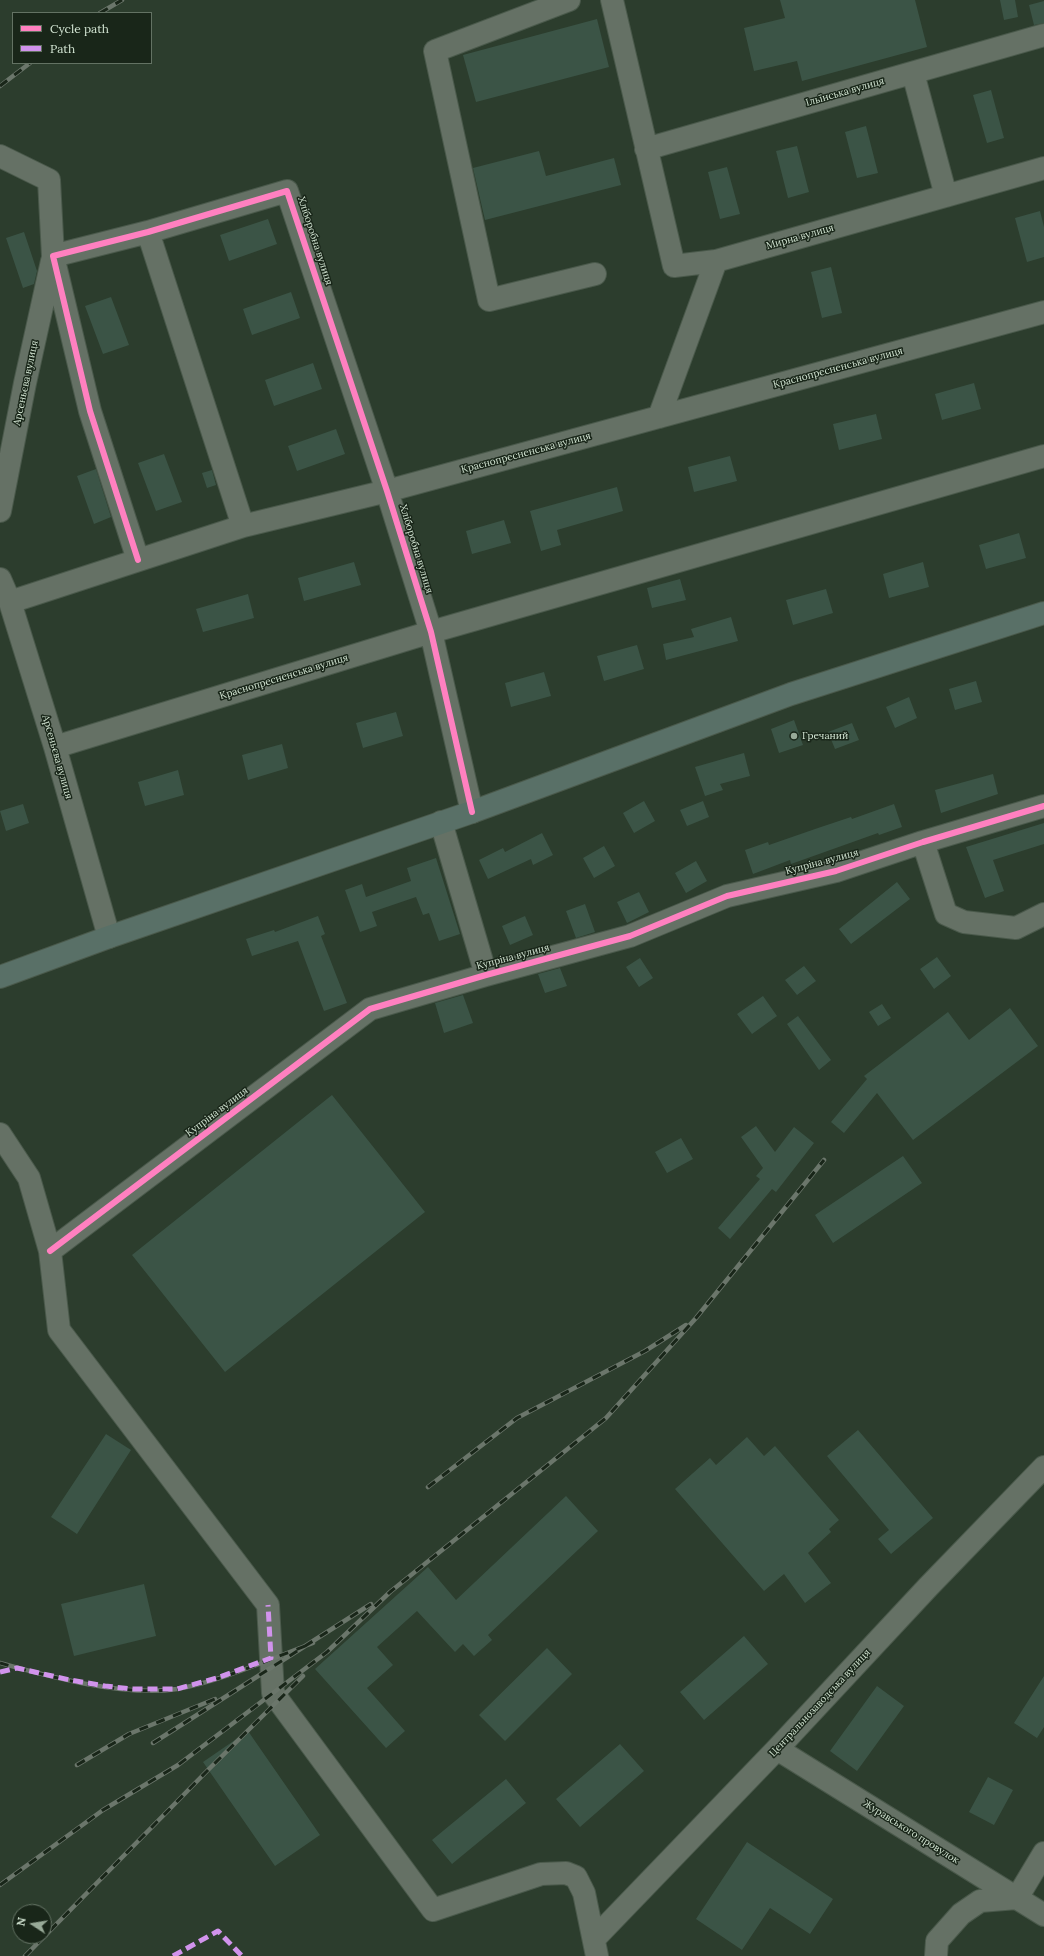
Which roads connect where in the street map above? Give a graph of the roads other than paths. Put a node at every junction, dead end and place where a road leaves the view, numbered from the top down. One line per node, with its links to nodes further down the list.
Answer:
1 (569, 0): 12 (street)
2 (612, 0): 5 (street)
3 (1044, 35): 4 (street, Ільїнська вулиця)
4 (913, 72): 5 (street, Ільїнська вулиця); 8 (street)
5 (646, 149): 11 (street, Мирна вулиця)
6 (0, 156): 10 (street)
7 (1044, 168): 8 (street, Мирна вулиця)
8 (946, 196): 11 (street, Мирна вулиця)
9 (148, 232): 10 (street, Хліборобна вулиця); 16 (street, Хліборобна вулиця); 18 (street)
10 (53, 256): 17 (street, Арсеньєва вулиця); 19 (street)
11 (716, 261): 14 (street)
12 (595, 274)
13 (1044, 312): 14 (street, Краснопресненська вулиця)
14 (659, 417): 16 (street, Краснопресненська вулиця)
15 (1044, 456): 23 (street, Краснопресненська вулиця)
16 (387, 491): 18 (street, Краснопресненська вулиця); 23 (street, Хліборобна вулиця)
17 (0, 511)
18 (243, 526): 19 (street, Краснопресненська вулиця)
19 (138, 560): 21 (street, Краснопресненська вулиця)
20 (0, 579): 21 (street, Арсеньєва вулиця)
21 (10, 602): 24 (street, Арсеньєва вулиця)
22 (1044, 613): 26 (main road)
23 (431, 632): 24 (street, Краснопресненська вулиця); 26 (street, Хліборобна вулиця)
24 (55, 747): 30 (street, Арсеньєва вулиця)
25 (1044, 806): 28 (street, Купріна вулиця)
26 (472, 812): 27 (main road)
27 (441, 822): 30 (main road); 31 (street)
28 (923, 842): 29 (street); 31 (street, Купріна вулиця)
29 (1044, 914)
30 (109, 937): 32 (main road)
31 (486, 975): 34 (street, Купріна вулиця)
32 (0, 977)
33 (0, 1134): 34 (street)
34 (50, 1251): 40 (street)
35 (1044, 1467): 36 (street, Центральнозаводська вулиця)
36 (777, 1750): 38 (street, Журавського провулок); 40 (street, Центральнозаводська вулиця)
37 (1044, 1853): 38 (street)
38 (1017, 1898): 39 (street, Журавського провулок); 41 (street)
39 (1044, 1915)
40 (596, 1947)
41 (936, 1956)

